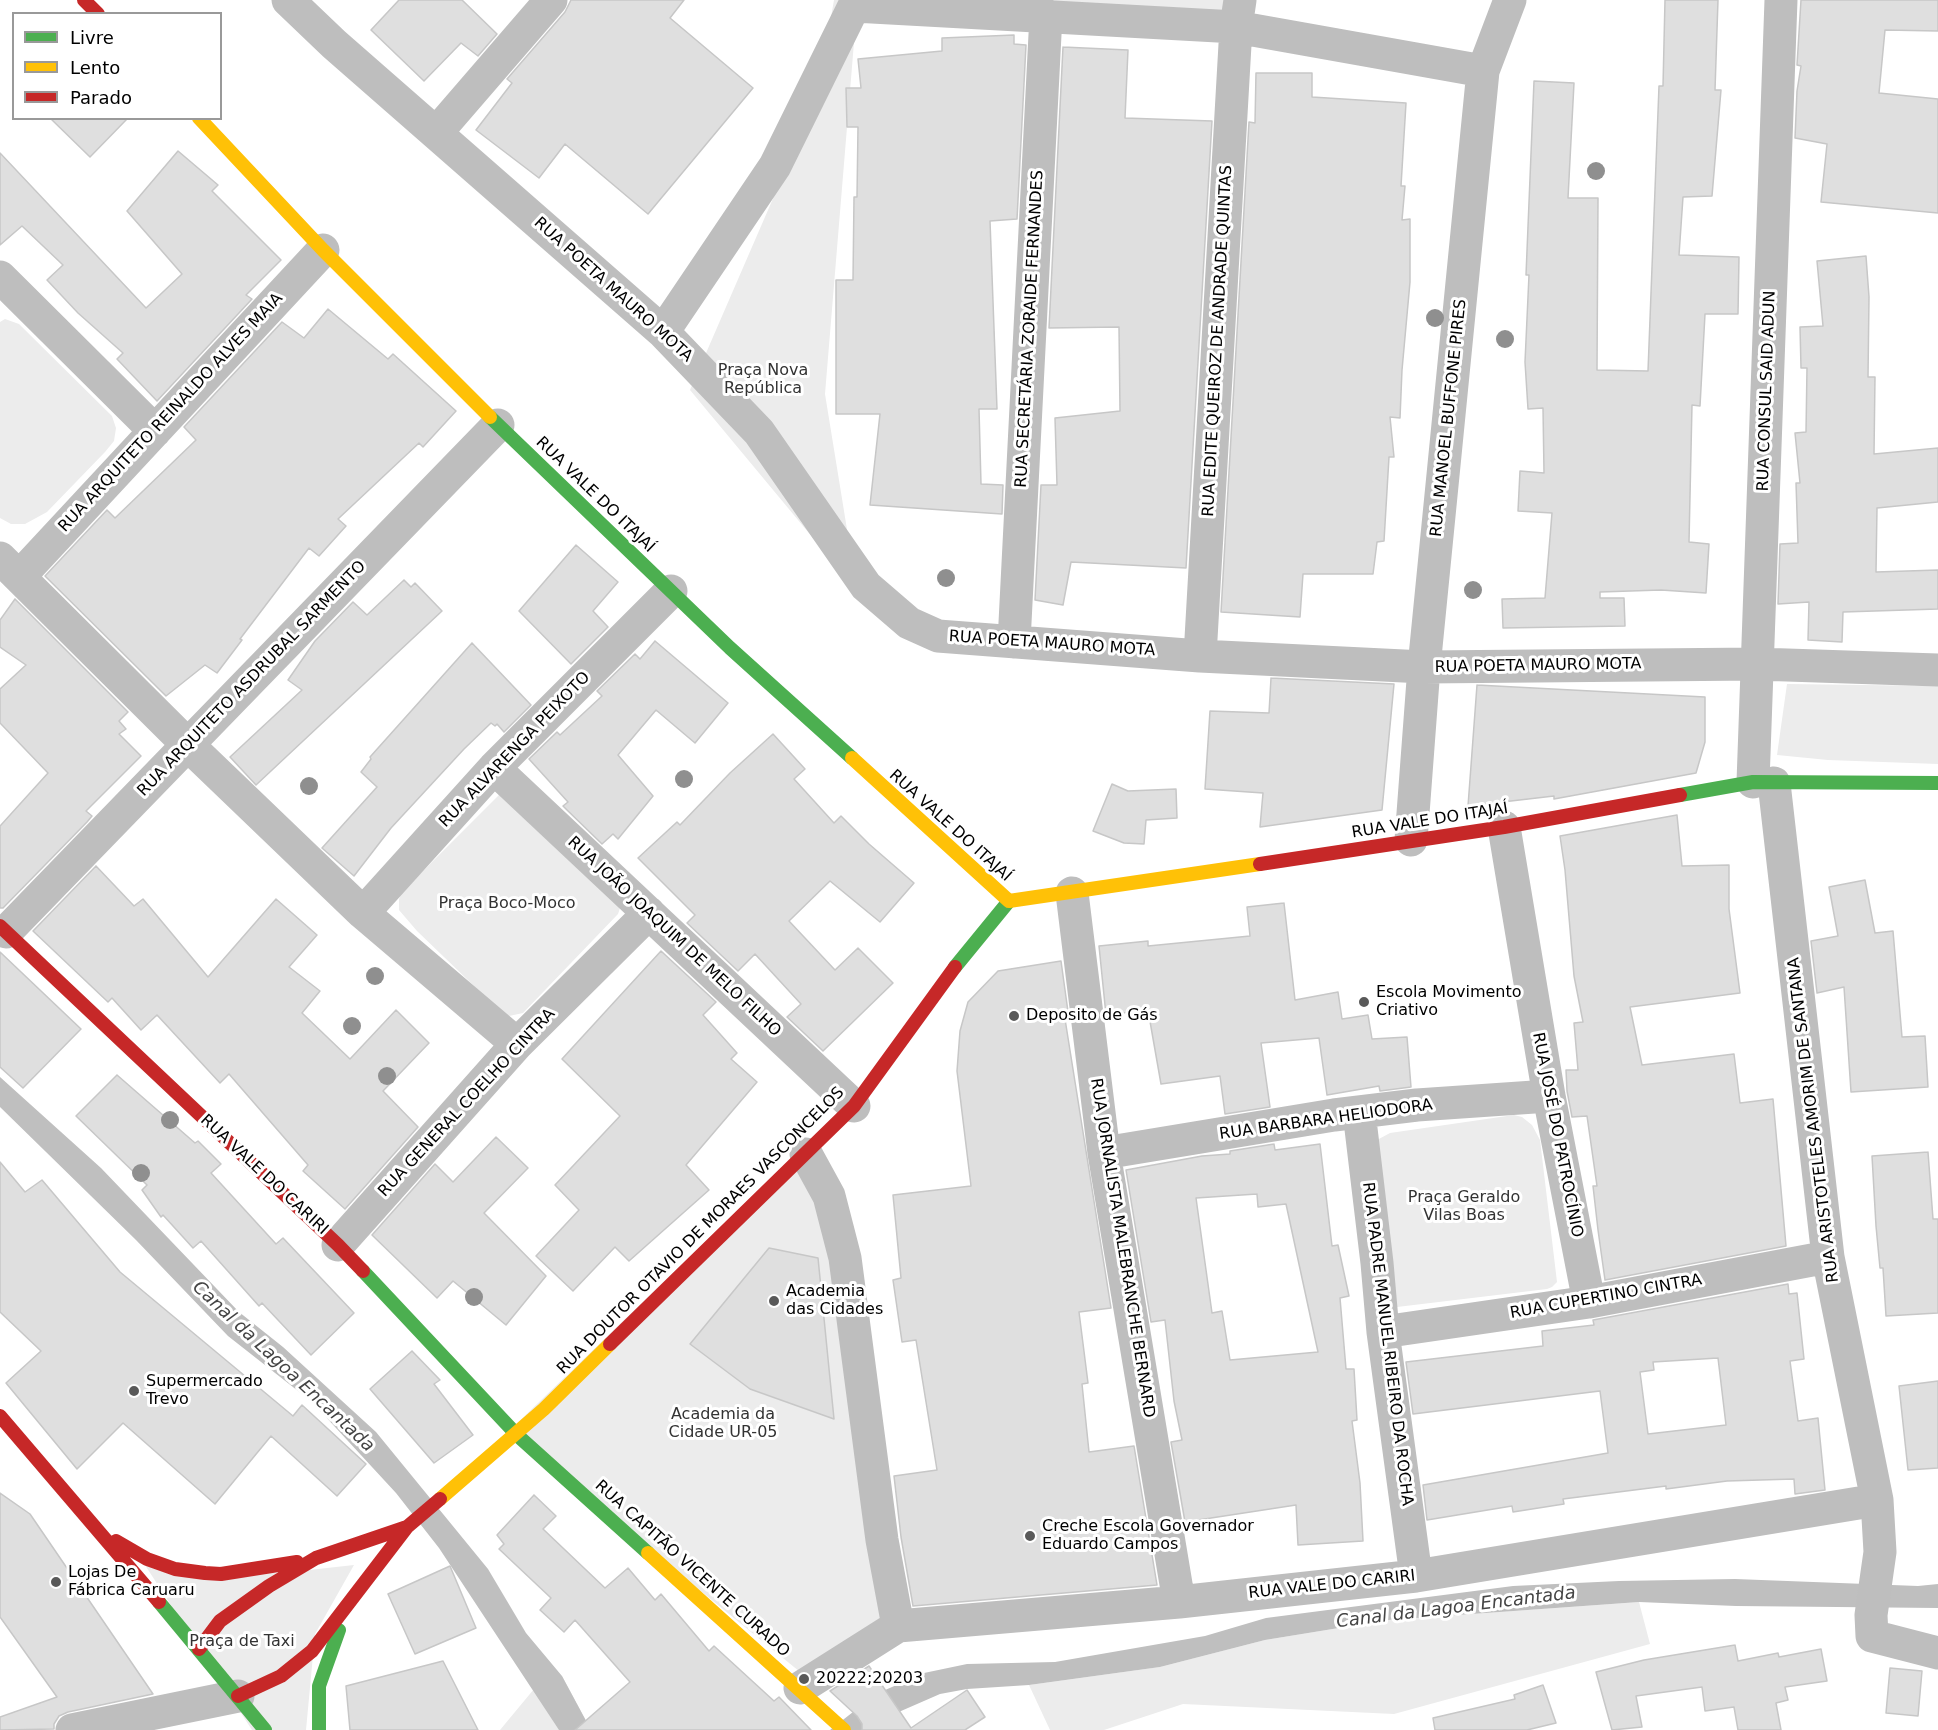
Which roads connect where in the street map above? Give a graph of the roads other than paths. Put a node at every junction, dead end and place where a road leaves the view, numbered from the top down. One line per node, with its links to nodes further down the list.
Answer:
1 (84, 0): 7 (main road)
2 (288, 0): 12 (street, RUA POETA MAURO MOTA)
3 (551, 0): 12 (street)
4 (1510, 0): 10 (street, RUA MANOEL BUFFONE PIRES)
5 (1781, 0): 22 (street, RUA CONSUL SAID ADUN)
6 (855, 3): 9 (street); 15 (street)
7 (96, 12)
8 (1238, 13): 9 (street); 10 (street); 21 (street, RUA EDITE QUEIROZ DE ANDRADE QUINTAS)
9 (1046, 15): 20 (street, RUA SECRETÁRIA ZORAIDE FERNANDES)
10 (1483, 71): 23 (street, RUA MANOEL BUFFONE PIRES)
11 (201, 120): 13 (main road, RUA VALE DO ITAJAÍ)
12 (437, 132): 15 (street, RUA POETA MAURO MOTA)
13 (323, 250): 16 (main road, RUA VALE DO ITAJAÍ); 17 (street, RUA ARQUITETO REINALDO ALVES MAIA)
14 (0, 277): 17 (street)
15 (663, 332): 20 (street, RUA POETA MAURO MOTA)
16 (498, 425): 19 (main road, RUA VALE DO ITAJAÍ); 25 (street, RUA ARQUITETO ASDRUBAL SARMENTO)
17 (155, 431): 18 (street, RUA ARQUITETO REINALDO ALVES MAIA)
18 (10, 567): 25 (street)
19 (671, 591): 26 (street, RUA ALVARENGA PEIXOTO); 32 (main road, RUA VALE DO ITAJAÍ)
20 (1014, 642): 21 (street, RUA POETA MAURO MOTA)
21 (1200, 656): 23 (street, RUA POETA MAURO MOTA)
22 (1757, 664): 23 (street, RUA POETA MAURO MOTA); 24 (street, RUA POETA MAURO MOTA); 27 (street, RUA CONSUL SAID ADUN)
23 (1424, 667): 30 (street, RUA MANOEL BUFFONE PIRES)
24 (1938, 670)
25 (188, 745): 33 (street); 35 (street, RUA ARQUITETO ASDRUBAL SARMENTO)
26 (494, 768): 33 (street, RUA ALVARENGA PEIXOTO); 34 (street, RUA JOÃO JOAQUIM DE MELO FILHO)
27 (1763, 783): 28 (main road, RUA VALE DO ITAJAÍ); 29 (main road, RUA VALE DO ITAJAÍ); 43 (street, RUA ARISTOTELES AMORIM DE SANTANA)
28 (1938, 783)
29 (1504, 827): 30 (main road, RUA VALE DO ITAJAÍ); 37 (street, RUA JOSÉ DO PATROCÍNIO)
30 (1411, 840): 31 (main road, RUA VALE DO ITAJAÍ)
31 (1072, 893): 32 (main road, RUA VALE DO ITAJAÍ); 40 (street, RUA JORNALISTA MALEBRANCHE BERNARD)
32 (1009, 901): 38 (main road, RUA DOUTOR OTAVIO DE MORAES VASCONCELOS)
33 (363, 913): 36 (street)
34 (649, 913): 36 (street, RUA GENERAL COELHO CINTRA); 38 (street, RUA JOÃO JOAQUIM DE MELO FILHO)
35 (3, 929): 42 (main road, RUA VALE DO CARIRI)
36 (517, 1044): 42 (street, RUA GENERAL COELHO CINTRA)
37 (1549, 1096): 39 (street, RUA BARBARA HELIODORA); 44 (street, RUA JOSÉ DO PATROCÍNIO)
38 (854, 1106): 41 (main road, RUA DOUTOR OTAVIO DE MORAES VASCONCELOS)
39 (1359, 1112): 40 (street, RUA BARBARA HELIODORA); 45 (street, RUA PADRE MANUEL RIBEIRO DA ROCHA)
40 (1104, 1153): 53 (street, RUA JORNALISTA MALEBRANCHE BERNARD)
41 (806, 1154): 47 (main road, RUA DOUTOR OTAVIO DE MORAES VASCONCELOS); 55 (street)
42 (338, 1245): 47 (main road, RUA VALE DO CARIRI)
43 (1828, 1257): 44 (street, RUA CUPERTINO CINTRA); 48 (street, RUA ARISTOTELES AMORIM DE SANTANA)
44 (1589, 1302): 45 (street, RUA CUPERTINO CINTRA)
45 (1383, 1332): 52 (street, RUA PADRE MANUEL RIBEIRO DA ROCHA)
46 (0, 1416): 50 (main road)
47 (517, 1435): 49 (main road, RUA DOUTOR OTAVIO DE MORAES VASCONCELOS); 58 (main road, RUA CAPITÃO VICENTE CURADO)
48 (1878, 1500): 52 (street, RUA VALE DO CARIRI); 57 (street, RUA ARISTOTELES AMORIM DE SANTANA)
49 (410, 1525): 51 (main road, RUA DOUTOR OTAVIO DE MORAES VASCONCELOS); 54 (main road, RUA DOUTOR OTAVIO DE MORAES VASCONCELOS)
50 (94, 1528): 51 (main road); 56 (main road)
51 (316, 1558): 56 (main road, RUA DOUTOR OTAVIO DE MORAES VASCONCELOS)
52 (1416, 1576): 53 (street, RUA VALE DO CARIRI)
53 (1179, 1602): 55 (street, RUA VALE DO CARIRI)
54 (349, 1605): 59 (main road, RUA DOUTOR OTAVIO DE MORAES VASCONCELOS); 63 (main road)
55 (898, 1626): 58 (street, RUA VALE DO CARIRI)
56 (199, 1648): 59 (main road)
57 (1938, 1653)
58 (800, 1689): 60 (main road, RUA CAPITÃO VICENTE CURADO)
59 (238, 1696): 61 (street); 62 (main road)
60 (840, 1726)
61 (72, 1730)
62 (265, 1730)
63 (319, 1730)

